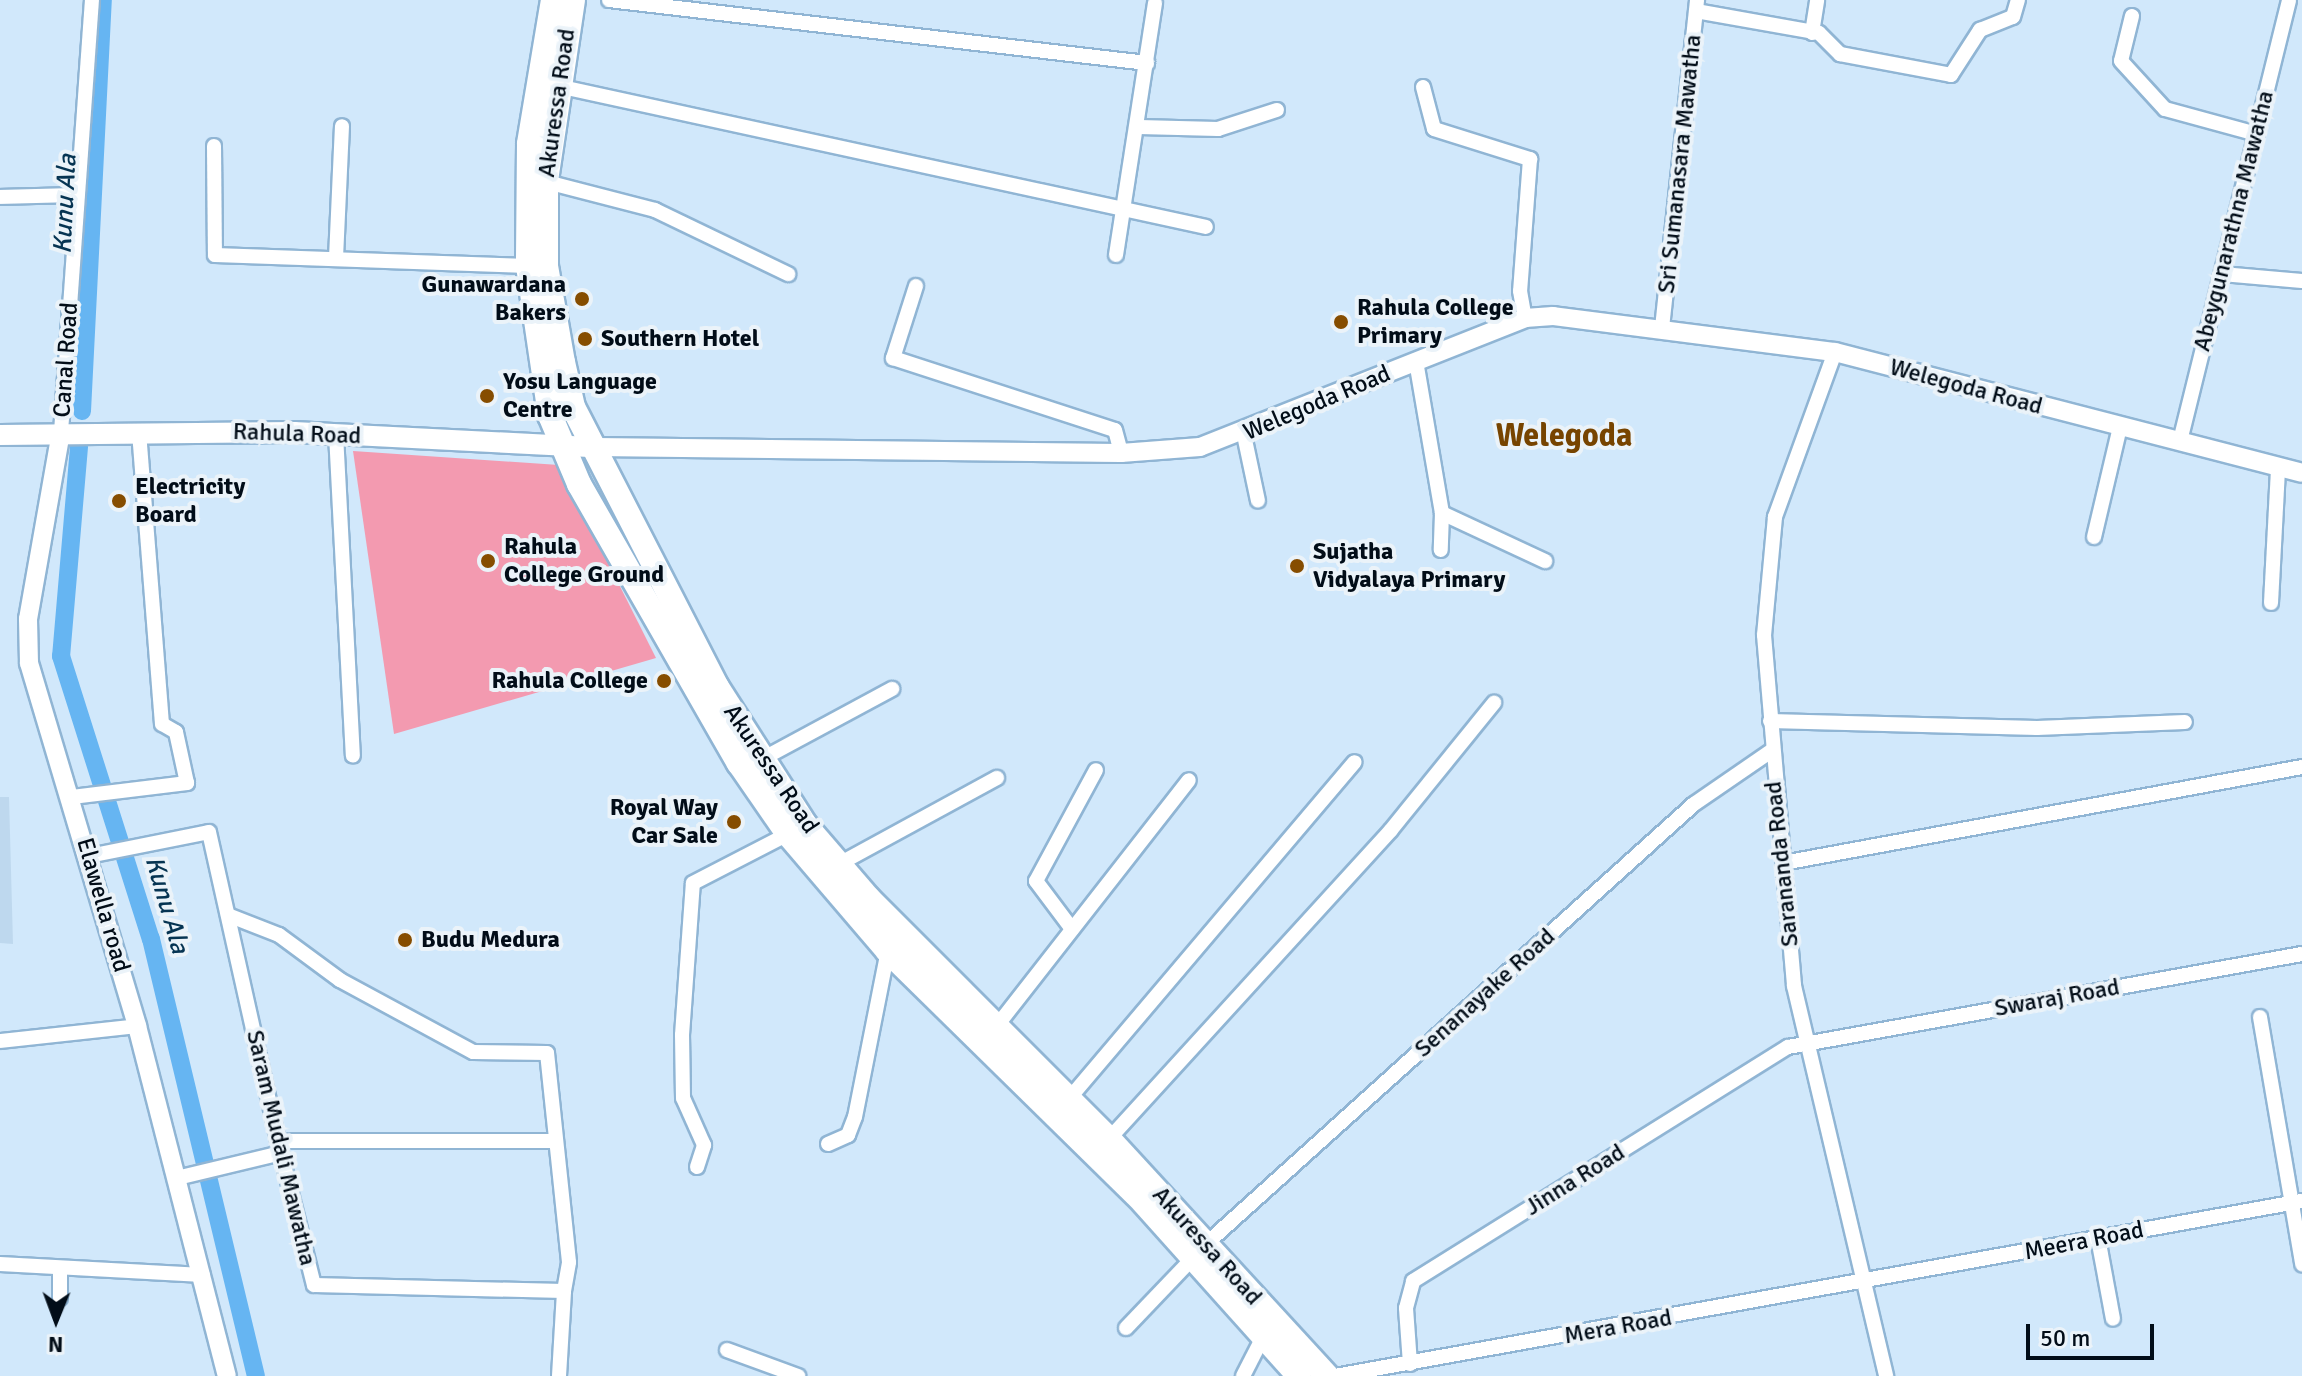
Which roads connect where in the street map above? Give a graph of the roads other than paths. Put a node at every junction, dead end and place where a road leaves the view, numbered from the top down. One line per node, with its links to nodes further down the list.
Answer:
1 (92, 0): 21 (street, Canal Road)
2 (553, 0): 13 (highway, Akuressa Road)
3 (573, 0): 13 (highway, Akuressa Road)
4 (609, 0): 12 (street)
5 (1817, 0): 11 (street)
6 (2018, 0): 11 (street)
7 (2289, 0): 18 (street, Abeygunarathna Mawatha)
8 (1155, 3): 12 (street)
9 (1696, 6): 11 (street); 33 (street, Sri Sumanasara Mawatha)
10 (2132, 16): 18 (street)
11 (1812, 33)
12 (1147, 63): 17 (street)
13 (546, 84): 20 (highway, Akuressa Road); 23 (street)
14 (1423, 87): 32 (street)
15 (1277, 110): 17 (street)
16 (342, 126): 26 (street)
17 (1139, 127): 23 (street)
18 (2257, 134): 29 (street, Abeygunarathna Mawatha)
19 (214, 146): 26 (street)
20 (537, 180): 27 (highway, Akuressa Road); 28 (street); 44 (highway, Akuressa Road)
21 (77, 195): 22 (street); 37 (street, Canal Road)
22 (0, 197)
23 (1126, 211): 24 (street); 25 (street)
24 (1206, 227)
25 (1116, 255)
26 (336, 258): 27 (street)
27 (528, 266): 43 (highway, Akuressa Road)
28 (788, 274)
29 (2222, 274): 30 (street); 42 (street, Abeygunarathna Mawatha)
30 (2302, 281)
31 (916, 286): 45 (street)
32 (1525, 318): 33 (street, Welegoda Road); 35 (street, Welegoda Road)
33 (1662, 328): 34 (street, Welegoda Road)
34 (1835, 352): 36 (street, Welegoda Road); 56 (street, Sarananda Road)
35 (1416, 361): 41 (street, Welegoda Road); 49 (street)
36 (2120, 427): 42 (street, Welegoda Road); 50 (street)
37 (61, 432): 38 (main road, Rahula Road); 40 (main road, Rahula Road); 66 (street, Elawella road)
38 (139, 432): 39 (main road, Rahula Road); 66 (street)
39 (336, 434): 43 (main road, Rahula Road); 59 (street)
40 (0, 435)
41 (1244, 435): 45 (street, Welegoda Road); 48 (street)
42 (2180, 441): 46 (street, Welegoda Road)
43 (561, 447): 44 (main road, Rahula Road); 67 (highway, Akuressa Road)
44 (595, 447): 45 (street, Welegoda Road); 60 (highway, Akuressa Road)
45 (1121, 453)
46 (2278, 469): 47 (street, Welegoda Road); 53 (street)
47 (2302, 473)
48 (1258, 501)
49 (1442, 513): 51 (street); 52 (street)
50 (2094, 537)
51 (1441, 550)
52 (1545, 561)
53 (2271, 603)
54 (892, 689): 60 (street)
55 (1494, 703): 82 (street)
56 (1770, 721): 57 (street); 58 (street, Sarananda Road)
57 (2185, 722)
58 (1771, 751): 69 (street, Sarananda Road); 90 (street, Senanayake Road)
59 (353, 756)
60 (762, 759): 70 (highway, Akuressa Road)
61 (1355, 762): 81 (street)
62 (2302, 767): 69 (street)
63 (1096, 770): 72 (street)
64 (997, 778): 70 (street)
65 (1189, 780): 72 (street)
66 (72, 797): 68 (street, Elawella road)
67 (788, 834): 73 (highway, Akuressa Road); 86 (street)
68 (89, 856): 71 (street, Saram Mudali Mawatha); 76 (street, Elawella road)
69 (1783, 863): 79 (street, Sarananda Road)
70 (839, 864): 77 (highway, Akuressa Road)
71 (228, 915): 83 (street); 85 (street, Saram Mudali Mawatha)
72 (1072, 929): 77 (street)
73 (888, 951): 80 (highway, Akuressa Road); 84 (street)
74 (2302, 954): 79 (street, Swaraj Road)
75 (2260, 1017): 88 (street)
76 (137, 1026): 78 (street); 87 (street, Elawella road)
77 (996, 1027): 80 (highway, Akuressa Road)
78 (0, 1041)
79 (1813, 1042): 95 (street, Sarananda Road); 102 (street, Jinna Road)
80 (1034, 1082): 81 (highway, Akuressa Road); 90 (highway, Akuressa Road)
81 (1068, 1100): 82 (highway, Akuressa Road)
82 (1109, 1139): 90 (highway, Akuressa Road)
83 (556, 1141): 85 (street); 96 (street)
84 (828, 1144)
85 (280, 1147): 87 (street); 96 (street, Saram Mudali Mawatha)
86 (697, 1167)
87 (177, 1178): 94 (street, Elawella road)
88 (2296, 1202): 89 (street, Meera Road); 92 (street)
89 (2098, 1238): 95 (street, Meera Road); 98 (street)
90 (1199, 1252): 99 (street, Senanayake Road); 100 (highway, Akuressa Road); 109 (highway, Akuressa Road)
91 (0, 1264): 93 (street)
92 (2302, 1264)
93 (60, 1268): 94 (street); 97 (street)
94 (203, 1275): 104 (street, Elawella road)
95 (1867, 1283): 102 (street, Mera Road); 111 (street, Sarananda Road)
96 (564, 1291): 105 (street)
97 (60, 1298)
98 (2113, 1319)
99 (1126, 1328)
100 (1263, 1337): 107 (street); 108 (highway, Akuressa Road)
101 (727, 1350): 106 (street)
102 (1410, 1364): 103 (street, Mera Road)
103 (1367, 1373): 110 (street, Mera Road)
104 (227, 1376)
105 (559, 1376)
106 (798, 1376)
107 (1243, 1376)
108 (1299, 1376)
109 (1327, 1376)
110 (1335, 1376)
111 (1886, 1376)

